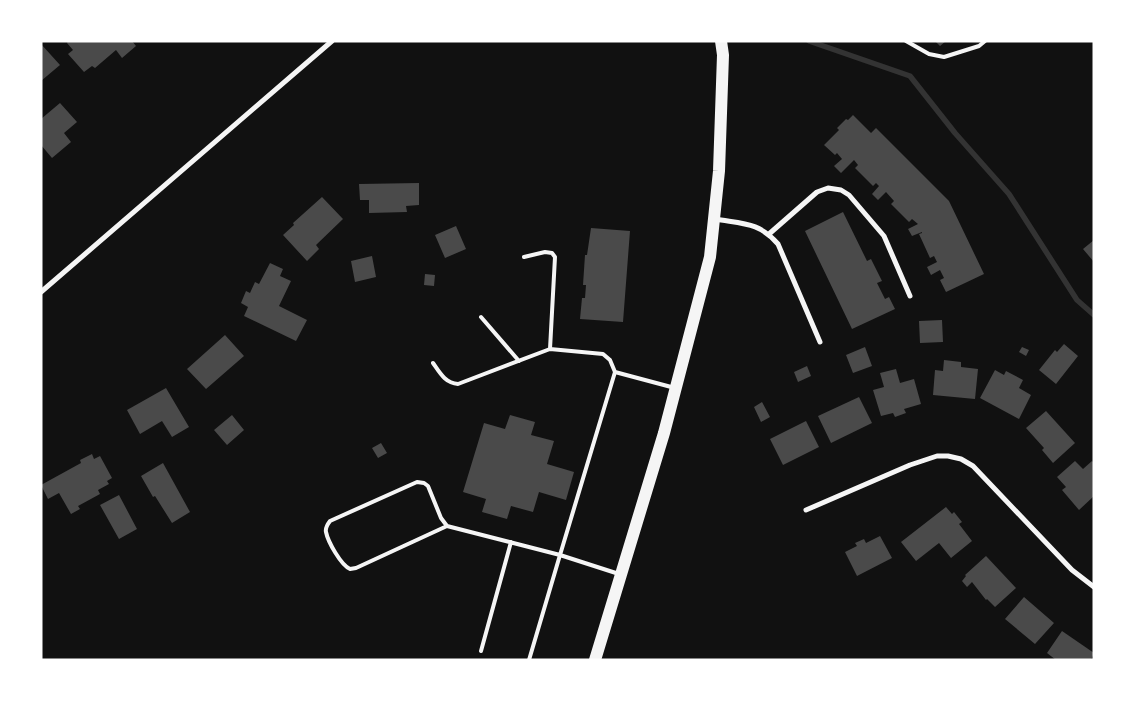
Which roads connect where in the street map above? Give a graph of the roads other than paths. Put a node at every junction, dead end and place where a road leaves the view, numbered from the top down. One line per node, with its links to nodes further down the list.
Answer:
1 (332, 41): 8 (street)
2 (721, 41): 5 (main road)
3 (906, 41): 4 (lane)
4 (985, 41)
5 (715, 219): 6 (street); 16 (main road)
6 (769, 234): 9 (street); 11 (street)
7 (524, 257): 12 (lane)
8 (41, 292)
9 (910, 296)
10 (481, 317): 13 (lane)
11 (820, 342)
12 (550, 349): 13 (lane); 15 (lane)
13 (519, 361): 14 (lane)
14 (433, 363)
15 (615, 372): 16 (lane); 20 (lane)
16 (675, 389): 21 (main road)
17 (806, 510): 22 (street)
18 (447, 526): 18 (lane); 19 (lane)
19 (511, 542): 20 (lane); 23 (lane)
20 (560, 555): 21 (lane); 24 (lane)
21 (621, 575): 25 (main road)
22 (1094, 587)
23 (481, 651)
24 (529, 660)
25 (595, 660)

